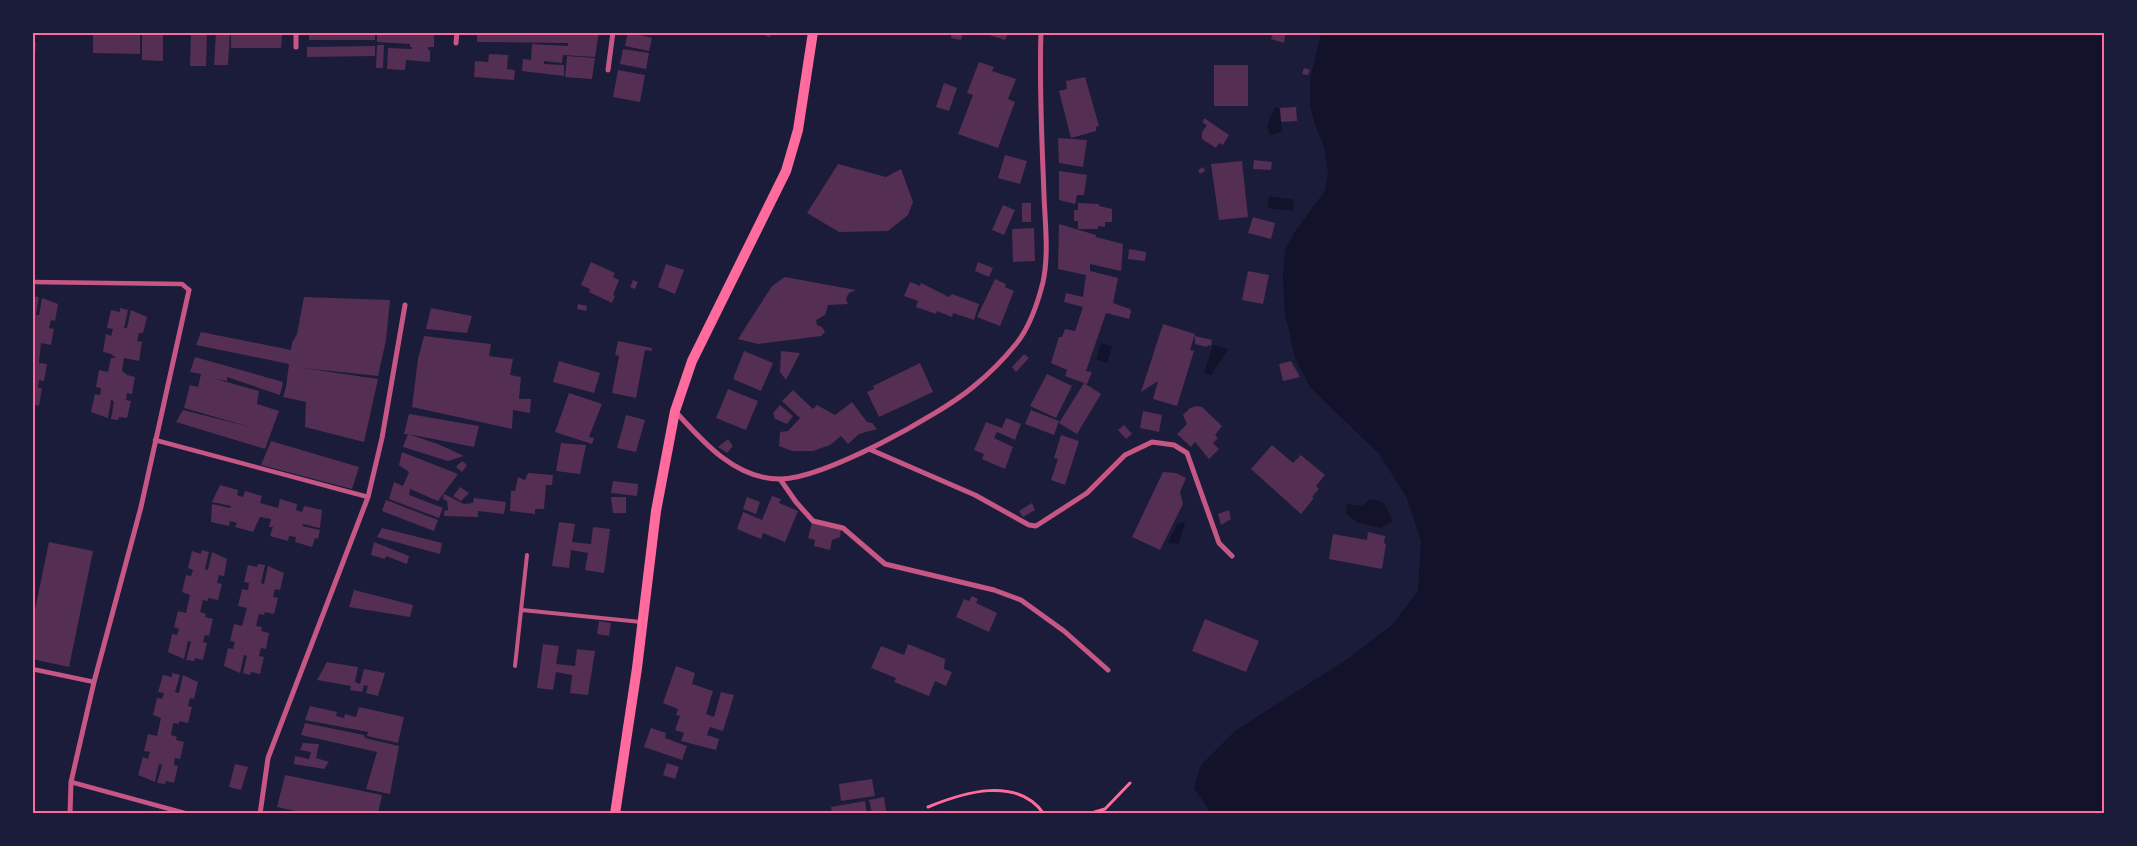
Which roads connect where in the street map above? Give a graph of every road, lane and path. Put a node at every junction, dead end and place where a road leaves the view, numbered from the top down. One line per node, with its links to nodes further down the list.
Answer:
1 (296, 32): 7 (street)
2 (457, 32): 6 (street)
3 (613, 32): 8 (street)
4 (813, 32): 12 (main road)
5 (1041, 32): 14 (street)
6 (456, 43)
7 (296, 47)
8 (608, 70)
9 (32, 282): 10 (street)
10 (190, 290): 13 (street)
11 (405, 305): 16 (street)
12 (674, 411): 15 (street); 20 (main road)
13 (155, 440): 16 (street); 24 (street)
14 (869, 449): 15 (street); 18 (street)
15 (780, 479): 23 (street)
16 (368, 497): 30 (street)
17 (527, 555): 19 (lane)
18 (1232, 556)
19 (522, 610): 20 (lane); 21 (lane)
20 (643, 622): 31 (main road)
21 (515, 666)
22 (32, 668): 24 (street)
23 (1108, 670)
24 (94, 682): 25 (street)
25 (71, 782): 28 (street); 29 (street)
26 (1130, 783): 33 (path)
27 (928, 807): 32 (path)
28 (70, 814)
29 (188, 814)
30 (260, 814)
31 (615, 814)
32 (1044, 814)
33 (1088, 814)

